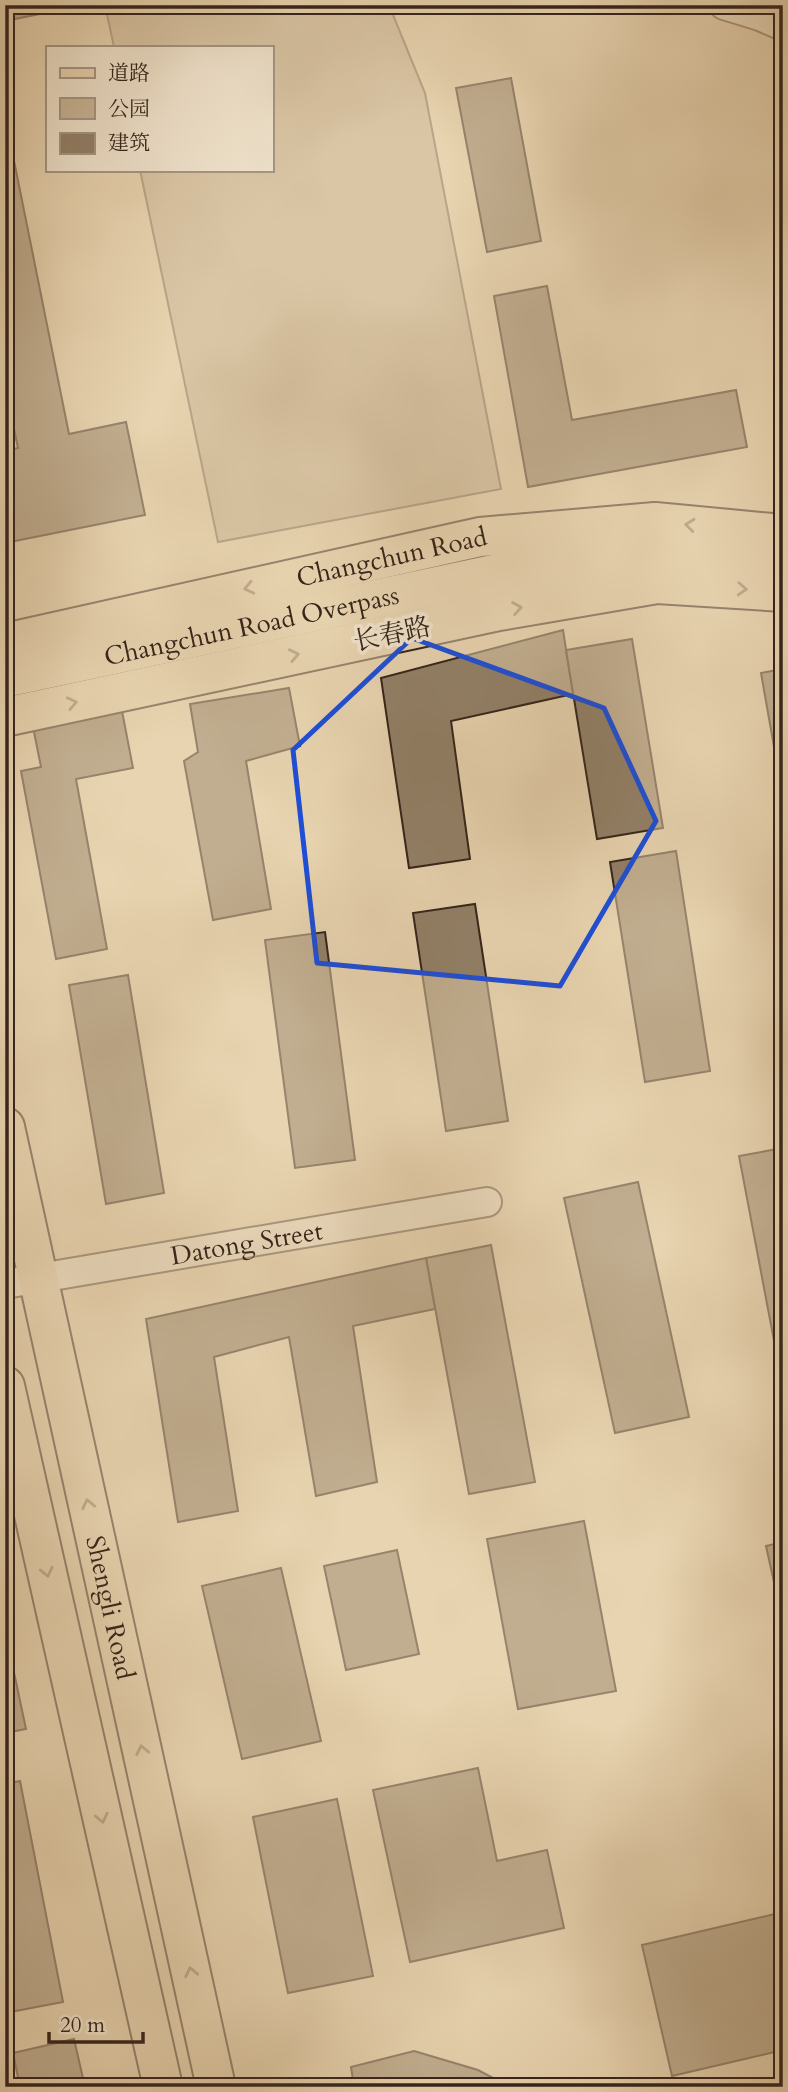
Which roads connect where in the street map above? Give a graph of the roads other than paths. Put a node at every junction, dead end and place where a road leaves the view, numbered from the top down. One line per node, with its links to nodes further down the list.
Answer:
1 (724, 5): 2 (street)
2 (783, 26)
3 (783, 534): 7 (main road, Changchun Road, one-way to 7)
4 (783, 565): 5 (main road, Changchun Road)
5 (498, 573): 8 (main road, Changchun Road Overpass)
6 (783, 592): 9 (main road, 长春路, one-way to 6)
7 (5, 643)
8 (5, 678)
9 (5, 717)
10 (5, 1127): 12 (main road, Shengli Road)
11 (487, 1202): 12 (street, Datong Street)
12 (21, 1281): 15 (main road, Shengli Road, one-way to 12)
13 (5, 1386): 14 (main road, Shengli Road, one-way to 14)
14 (163, 2087)
15 (216, 2087)

